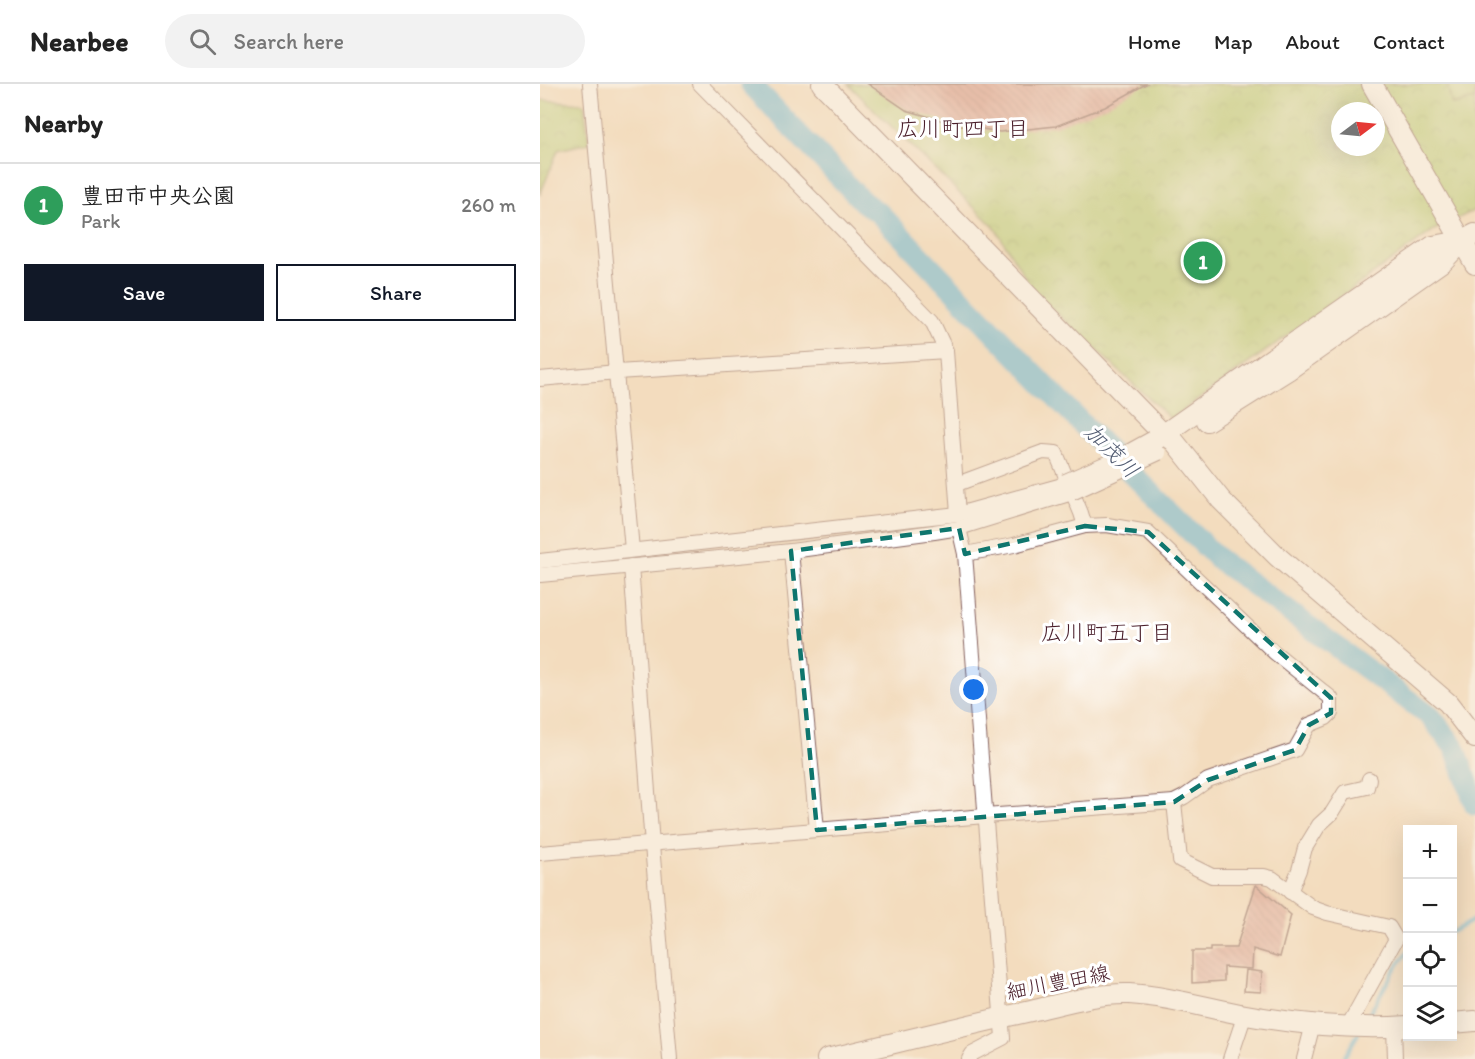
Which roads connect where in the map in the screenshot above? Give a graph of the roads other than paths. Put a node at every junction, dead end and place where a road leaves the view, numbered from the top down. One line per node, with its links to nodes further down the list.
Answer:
1 (590, 84): 8 (street)
2 (700, 84): 7 (street)
3 (822, 84): 10 (street)
4 (1372, 84): 5 (street)
5 (1468, 238): 6 (street); 10 (street)
6 (1475, 264)
7 (946, 351): 8 (street); 11 (street)
8 (617, 372): 9 (street); 15 (street)
9 (540, 379)
10 (1162, 442): 12 (street, bridge); 21 (street)
11 (957, 484): 13 (street); 14 (street)
12 (1069, 488): 13 (street)
13 (959, 521): 15 (street); 16 (street); 17 (street)
14 (1085, 526): 17 (street); 23 (street)
15 (632, 550): 18 (street)
16 (790, 551): 19 (street); 25 (street)
17 (965, 554): 24 (street)
18 (540, 561)
19 (631, 566): 20 (street); 26 (street)
20 (540, 575)
21 (1475, 738)
22 (1369, 779): 28 (street)
23 (1174, 802): 24 (street); 28 (street)
24 (985, 816): 25 (street); 30 (street)
25 (817, 830): 26 (street)
26 (652, 844): 27 (street); 36 (street)
27 (540, 853)
28 (1290, 892): 34 (street)
29 (1245, 1014): 30 (street, 細川豊田線); 33 (street, 細川豊田線); 39 (street)
30 (1001, 1018): 37 (street, 細川豊田線); 38 (street)
31 (1475, 1021): 32 (street)
32 (1457, 1023)
33 (1312, 1024): 34 (street, 細川豊田線); 40 (street)
34 (1348, 1026): 35 (street, 細川豊田線)
35 (1401, 1026): 41 (street)
36 (670, 1059)
37 (828, 1059)
38 (969, 1059)
39 (1230, 1059)
40 (1304, 1059)
41 (1395, 1059)

